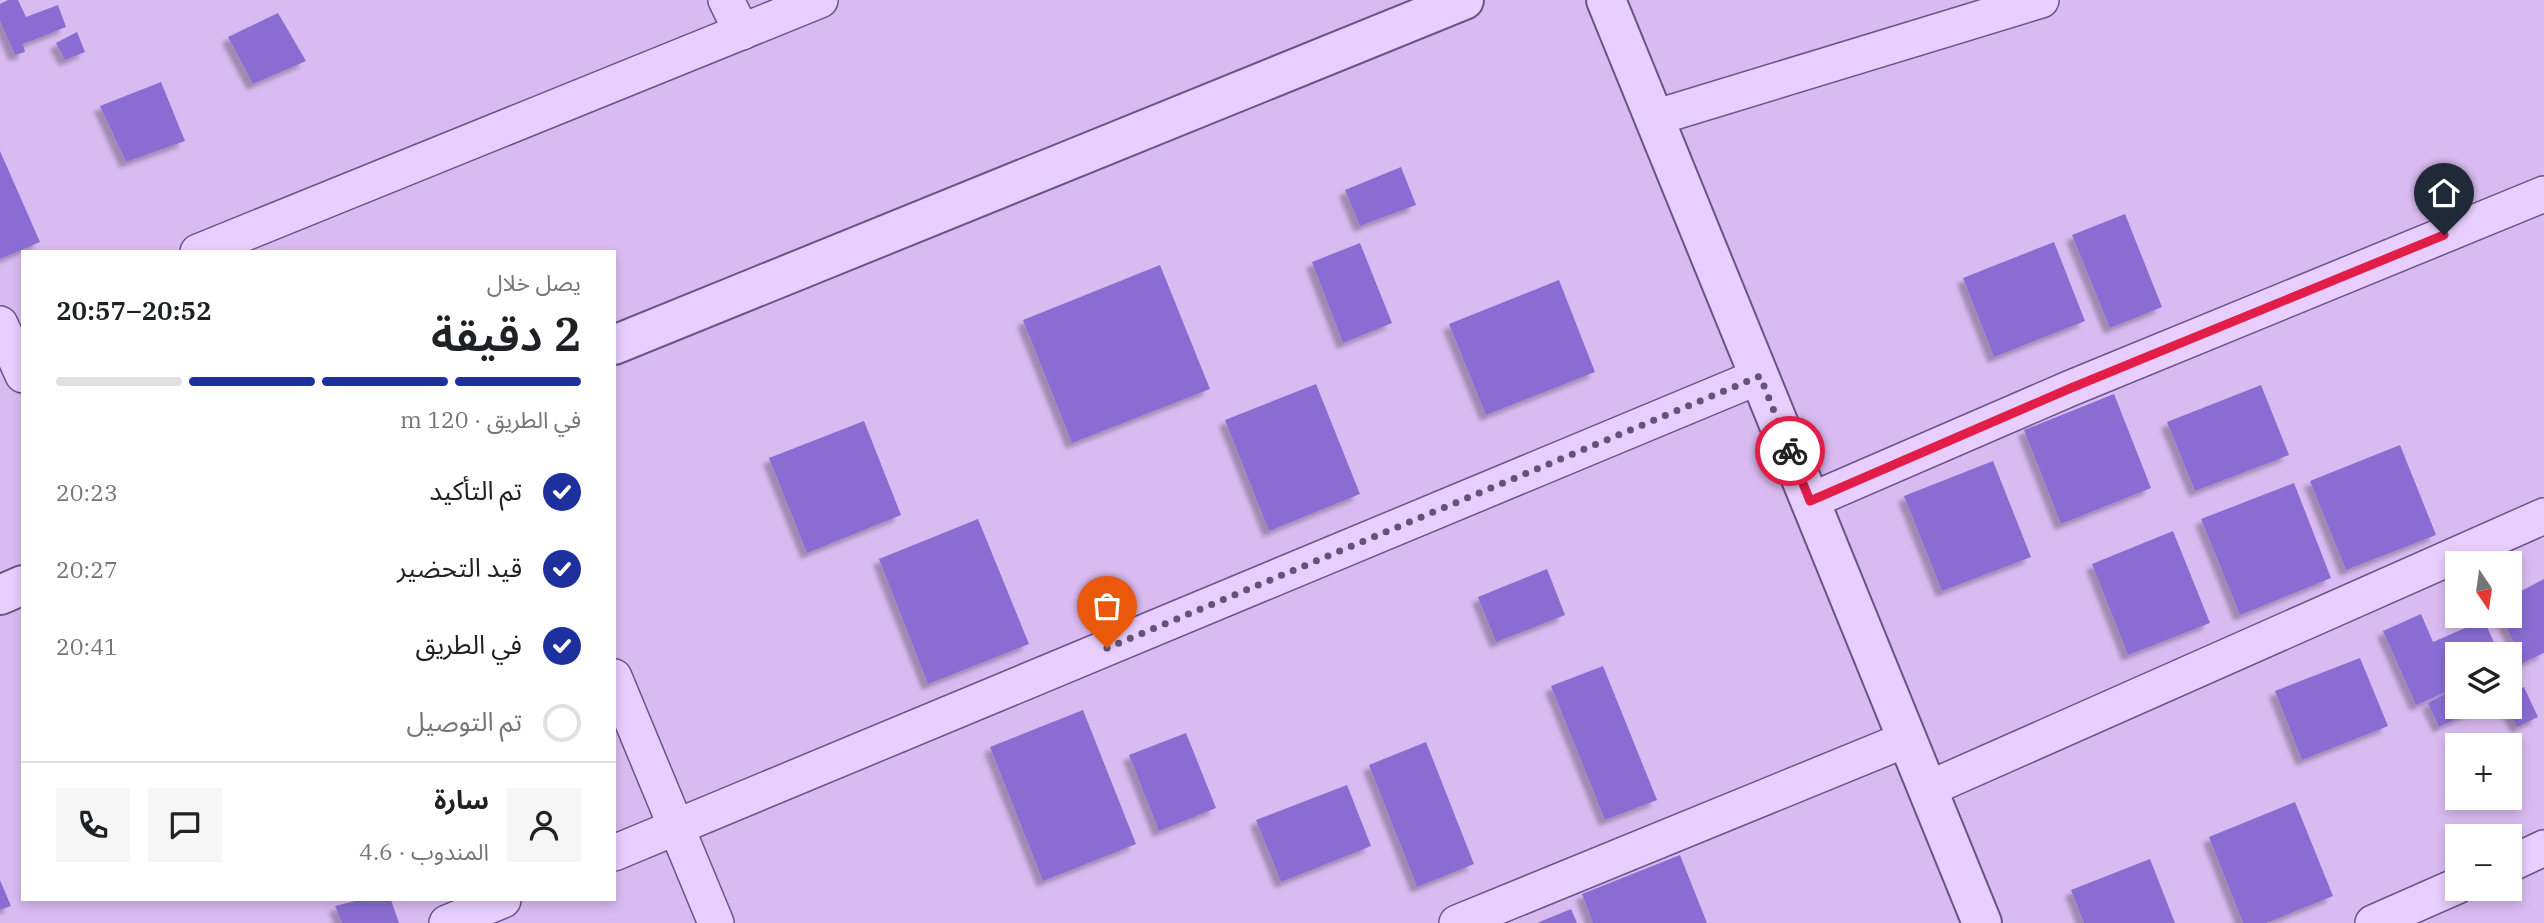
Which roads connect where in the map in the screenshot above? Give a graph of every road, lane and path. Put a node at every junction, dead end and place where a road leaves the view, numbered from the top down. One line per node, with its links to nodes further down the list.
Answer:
1 (726, 0): 6 (street)
2 (820, 0): 6 (street)
3 (1464, 0): 11 (street)
4 (1606, 0): 7 (street)
5 (2041, 0): 7 (street)
6 (742, 32): 9 (street)
7 (1654, 118): 13 (street)
8 (2544, 194): 14 (street)
9 (203, 250)
10 (9, 326): 12 (street)
11 (616, 344)
12 (21, 368)
13 (1760, 376): 14 (street); 21 (street)
14 (1810, 501): 19 (street)
15 (2544, 516): 20 (street)
16 (21, 586): 17 (street)
17 (0, 595)
18 (616, 682): 21 (street)
19 (1907, 738): 20 (street); 29 (street)
20 (1928, 789): 30 (street)
21 (676, 828): 23 (street); 28 (street)
22 (2544, 848): 24 (street)
23 (616, 852)
24 (2522, 858)
25 (2445, 892): 31 (street)
26 (501, 901): 27 (street)
27 (447, 923)
28 (716, 923)
29 (1457, 923)
30 (1982, 923)
31 (2374, 923)

